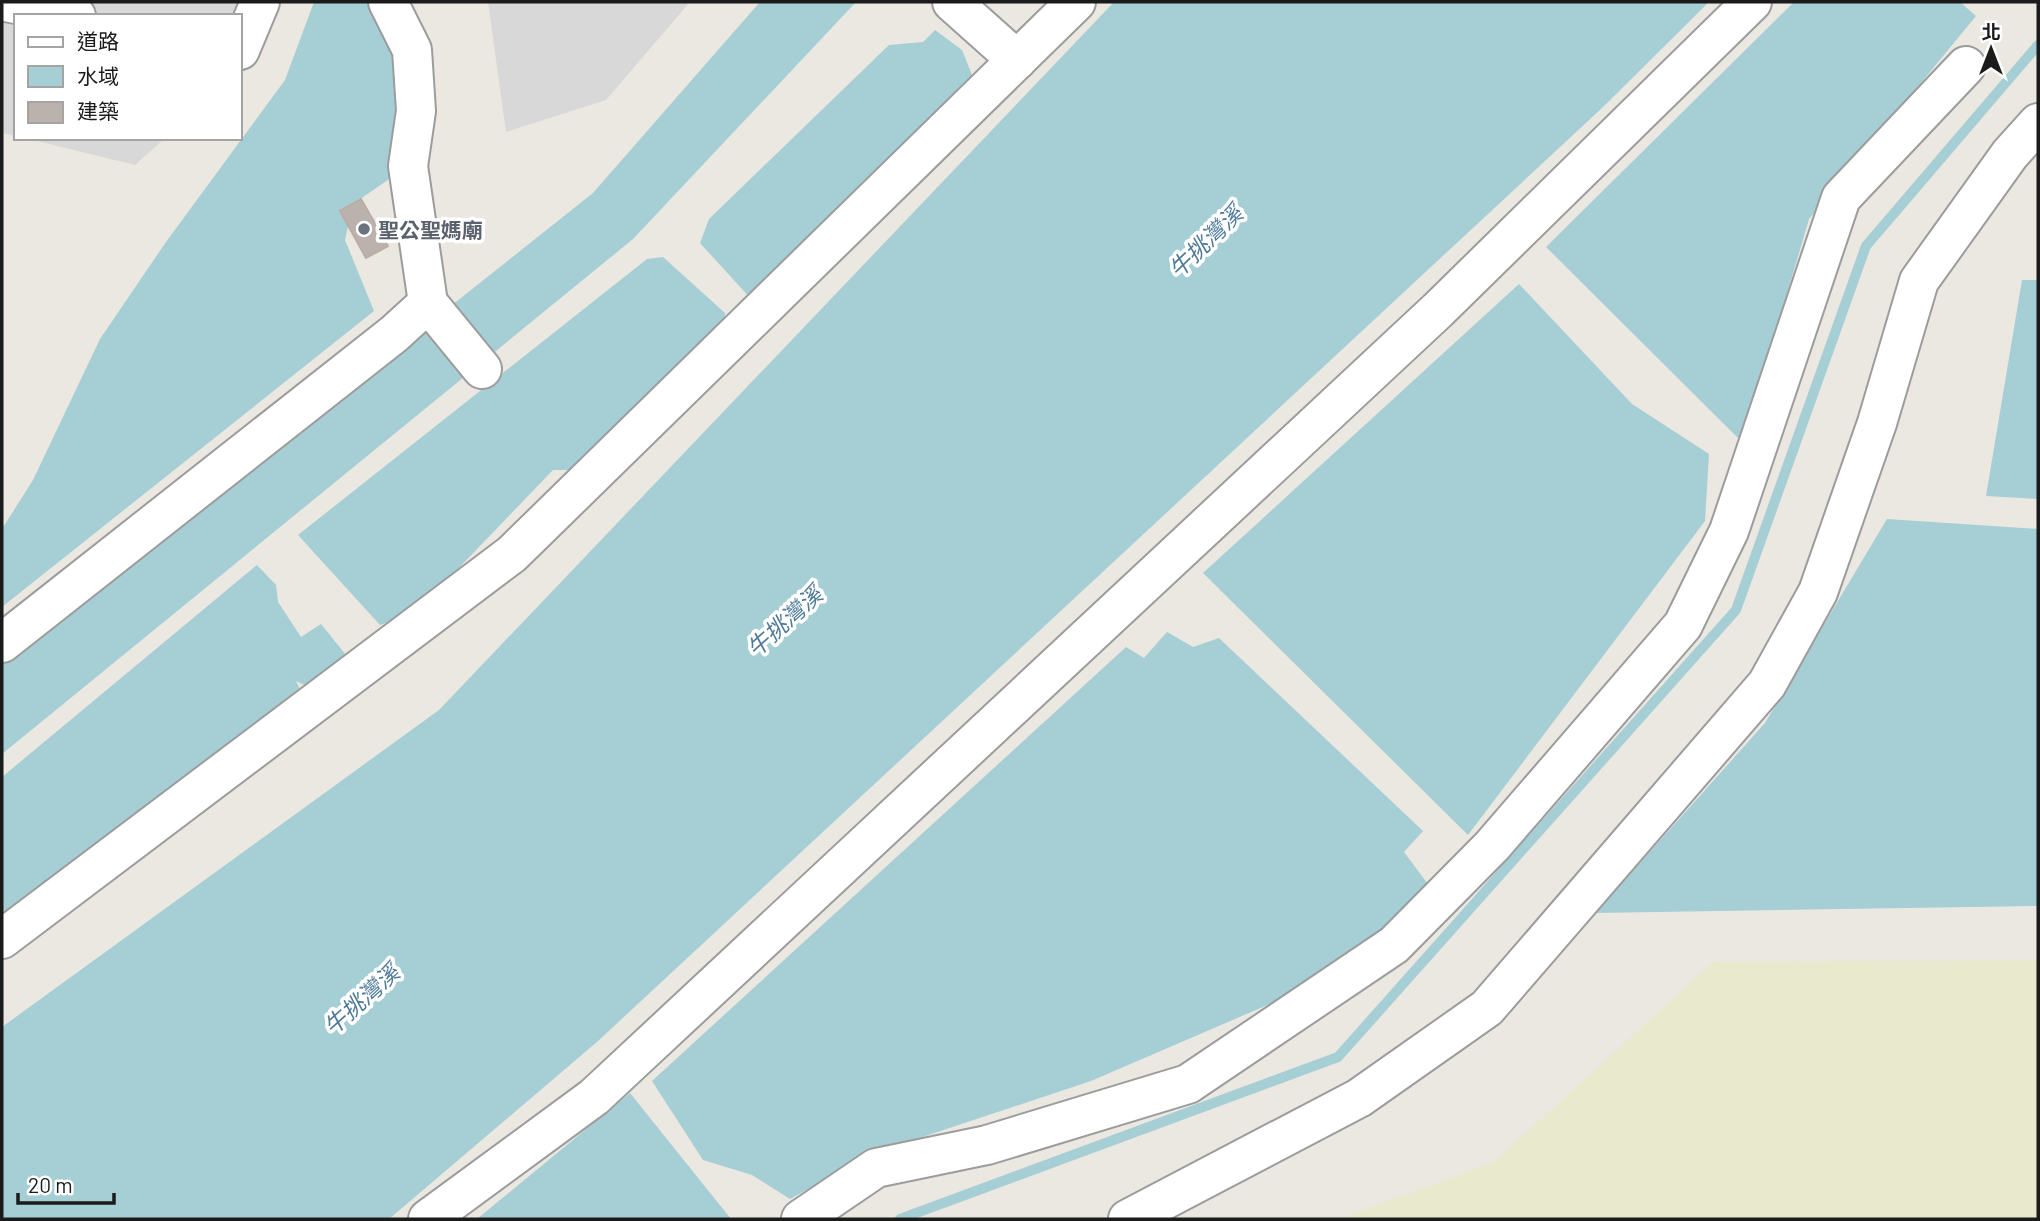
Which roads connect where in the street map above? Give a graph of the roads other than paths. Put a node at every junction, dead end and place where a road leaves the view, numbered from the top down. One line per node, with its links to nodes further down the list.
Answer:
1 (6, 2): 7 (street)
2 (260, 2): 8 (street)
3 (387, 2): 12 (street)
4 (952, 2): 9 (street)
5 (1076, 2): 9 (street)
6 (1752, 2): 16 (street)
7 (66, 14)
8 (242, 45)
9 (1017, 60): 15 (street)
10 (1966, 66): 17 (street)
11 (2038, 123): 18 (street)
12 (431, 307): 13 (street); 14 (street)
13 (482, 369)
14 (2, 643)
15 (2, 939)
16 (428, 1219)
17 (801, 1219)
18 (1128, 1219)

